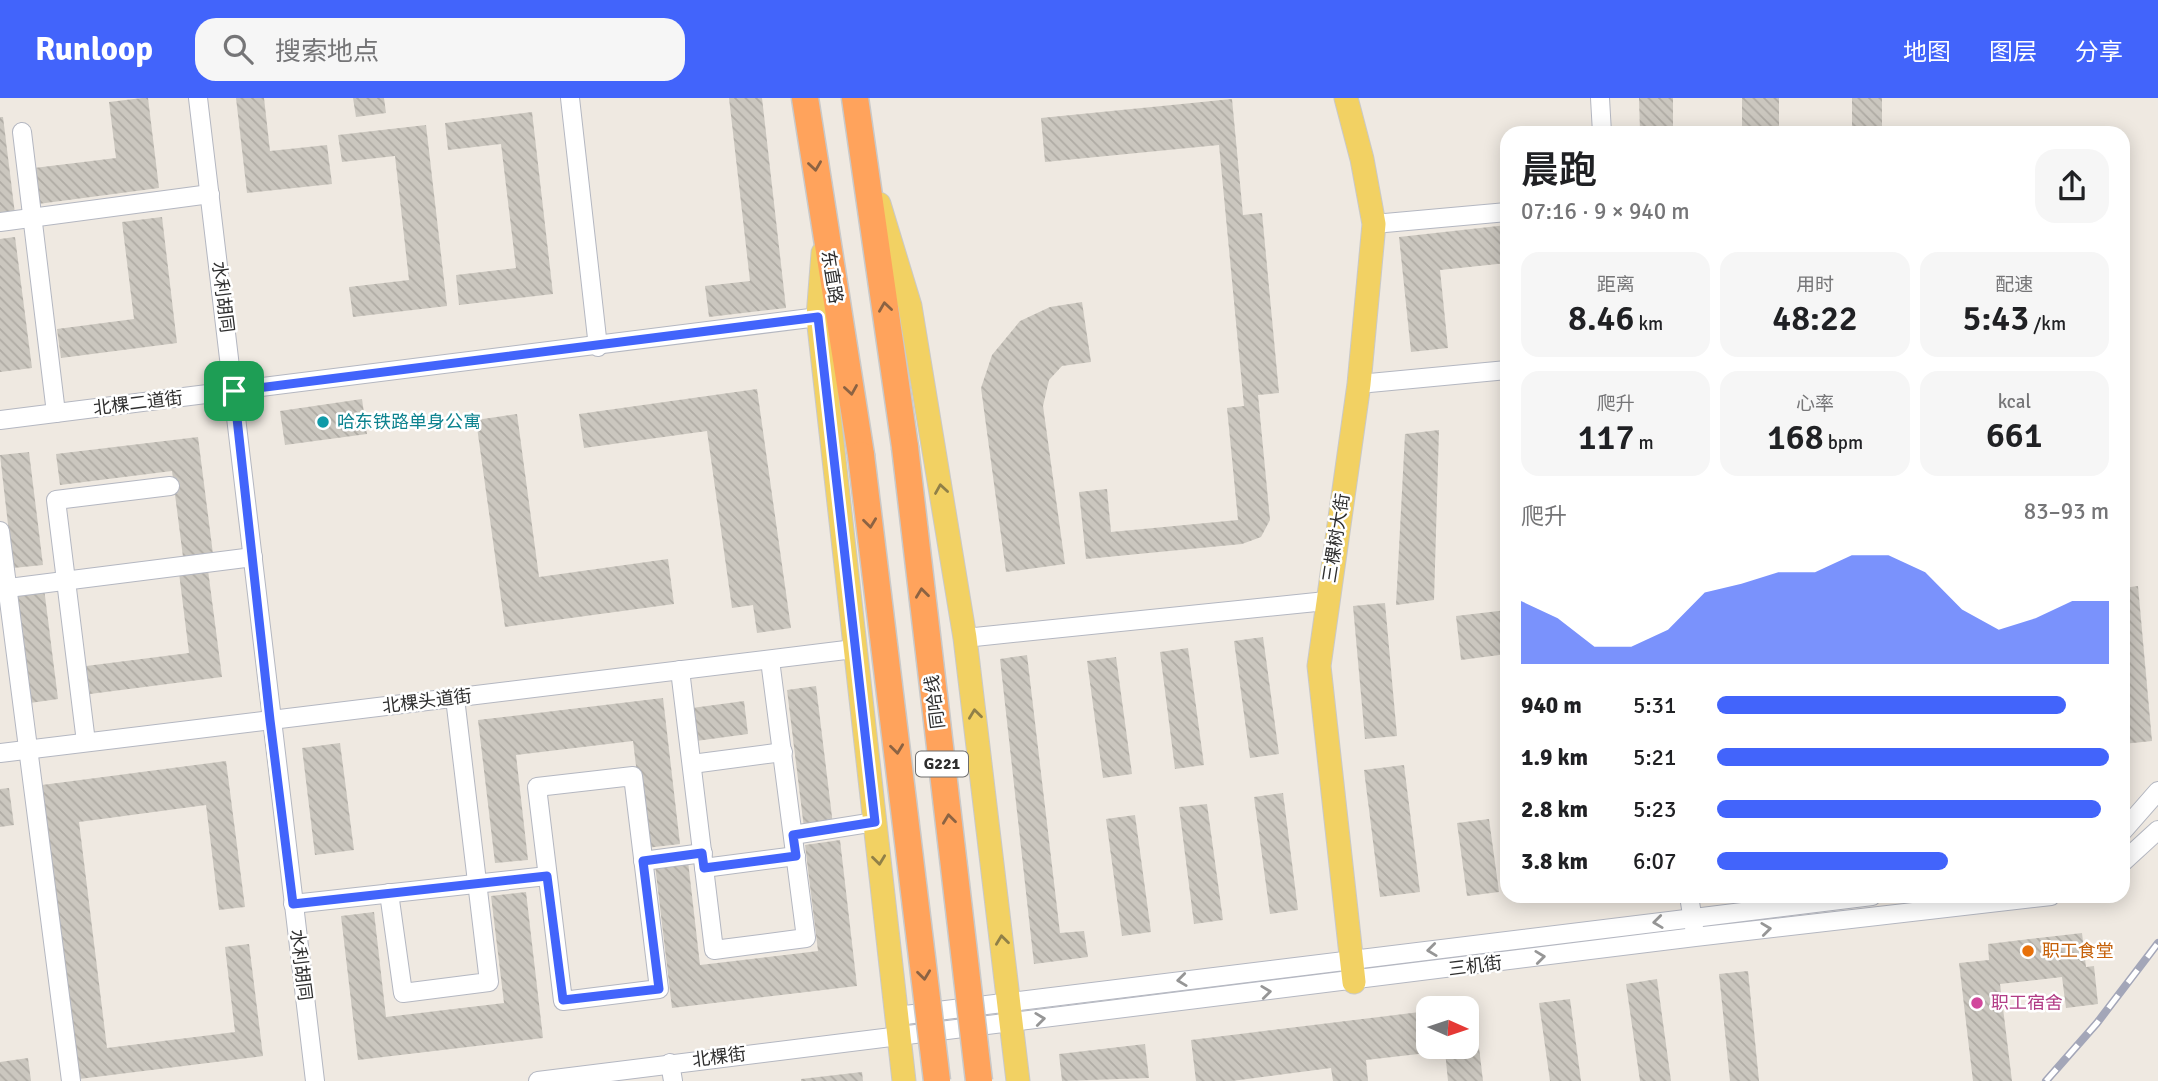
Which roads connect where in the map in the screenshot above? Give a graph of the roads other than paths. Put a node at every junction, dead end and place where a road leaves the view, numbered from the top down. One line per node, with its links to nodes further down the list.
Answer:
1 (198, 98): 10 (street, 水利胡同)
2 (570, 98): 17 (street)
3 (805, 98): 15 (highway, 东直路 / G221, one-way to 15)
4 (855, 98): 9 (highway, G221)
5 (1346, 98): 14 (main road, 三棵树大街)
6 (1601, 98): 7 (street)
7 (1602, 126)
8 (22, 132): 12 (street)
9 (863, 153): 29 (main road, one-way to 9); 68 (highway, 同哈线 / G221, one-way to 9, bridge)
10 (210, 194): 12 (street); 20 (street, 水利胡同)
11 (1500, 213): 14 (street)
12 (32, 217): 13 (street); 21 (street)
13 (0, 222)
14 (1374, 225): 19 (main road, 三棵树大街)
15 (824, 232): 16 (main road); 67 (highway, 东直路 / G221, one-way to 67, bridge)
16 (818, 317): 17 (street, 北棵二道街); 30 (main road)
17 (598, 347): 20 (street, 北棵二道街)
18 (1500, 371): 19 (street)
19 (1359, 384): 28 (main road, 三棵树大街)
20 (234, 391): 21 (street, 北棵二道街); 25 (street, 水利胡同)
21 (56, 413): 22 (street, 北棵二道街)
22 (0, 420)
23 (170, 486): 26 (street)
24 (0, 531): 27 (street)
25 (253, 557): 26 (street); 34 (street, 水利胡同)
26 (66, 580): 27 (street); 35 (street)
27 (4, 588): 36 (street)
28 (1326, 601): 29 (street); 58 (main road, 三棵树大街)
29 (965, 638): 59 (main road, one-way to 29)
30 (854, 649): 31 (street, 北棵头道街); 41 (main road)
31 (770, 660): 32 (street, 北棵头道街); 38 (street)
32 (680, 670): 33 (street, 北棵头道街); 39 (street)
33 (454, 698): 34 (street, 北棵头道街); 50 (street)
34 (270, 720): 35 (street, 北棵头道街); 55 (street, 水利胡同)
35 (86, 742): 36 (street, 北棵头道街)
36 (28, 749): 37 (street, 北棵头道街); 63 (street)
37 (0, 752)
38 (783, 752): 39 (street); 44 (street)
39 (692, 764): 47 (street)
40 (2158, 791): 42 (street)
41 (875, 822): 44 (street); 60 (main road, one-way to 60)
42 (2130, 823)
43 (2158, 830): 46 (street)
44 (793, 835): 45 (street)
45 (796, 856): 47 (street); 47 (street)
46 (2130, 856)
47 (703, 860): 48 (street)
48 (643, 861): 49 (street); 49 (street)
49 (547, 876): 50 (street)
50 (477, 884): 51 (street); 51 (street)
51 (389, 893): 55 (street)
52 (1690, 903): 56 (street)
53 (1815, 903): 56 (street, 三机街)
54 (1990, 903): 57 (street, 三机街, one-way to 54)
55 (293, 904): 64 (street, 水利胡同)
56 (1692, 918): 57 (street); 58 (street, 三机街, one-way to 58)
57 (1695, 937): 58 (street, 三机街, one-way to 57)
58 (1353, 970): 59 (street, 三机街)
59 (1010, 1011): 60 (street, 三机街); 69 (main road)
60 (898, 1025): 61 (street, 北棵街); 66 (main road)
61 (672, 1072): 62 (street, 北棵街)
62 (568, 1079): 65 (street, 北棵街)
63 (71, 1081)
64 (315, 1081)
65 (538, 1081)
66 (904, 1081)
67 (937, 1081)
68 (979, 1081)
69 (1018, 1081)

